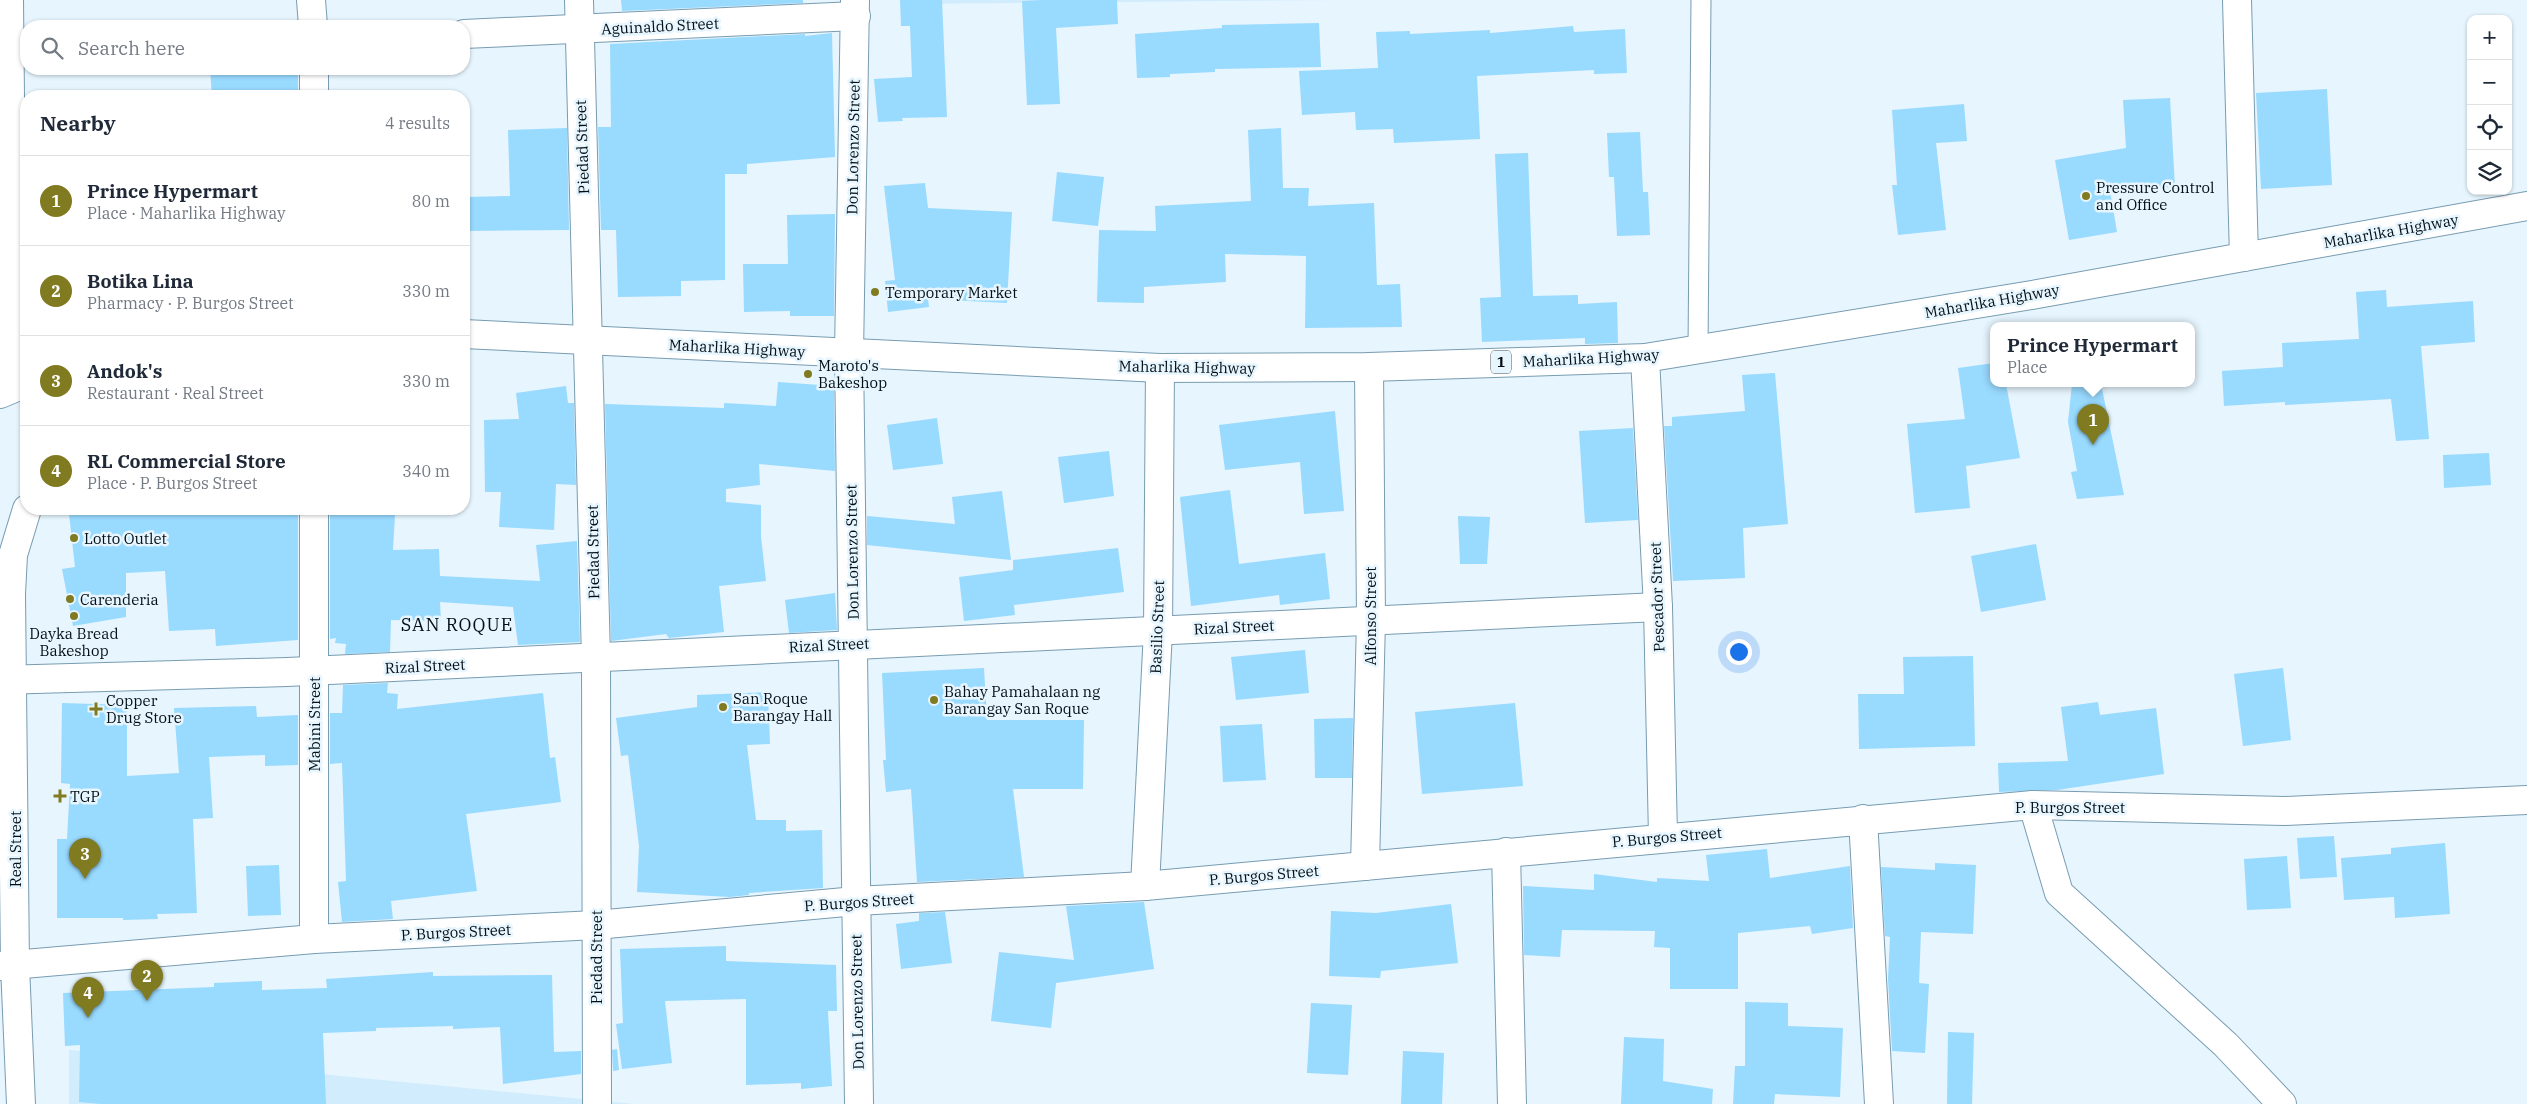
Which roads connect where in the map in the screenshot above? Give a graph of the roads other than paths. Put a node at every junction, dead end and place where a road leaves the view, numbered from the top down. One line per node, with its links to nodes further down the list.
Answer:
1 (9, 0): 9 (main road)
2 (311, 0): 7 (main road)
3 (579, 0): 8 (main road, Piedad Street)
4 (1701, 0): 17 (lane)
5 (2237, 0): 14 (main road)
6 (856, 8): 8 (main road, Aguinaldo Street); 18 (main road, Don Lorenzo Street)
7 (313, 20)
8 (578, 30): 10 (main road, Aguinaldo Street); 16 (main road, Piedad Street)
9 (11, 32): 22 (main road)
10 (470, 34)
11 (314, 75): 12 (main road)
12 (314, 90)
13 (2527, 206): 14 (main road, Maharlika Highway / 1)
14 (2244, 257): 17 (main road, Maharlika Highway / 1)
15 (470, 334): 16 (main road, Maharlika Highway / 1)
16 (588, 341): 18 (main road, Maharlika Highway / 1); 30 (main road, Piedad Street)
17 (1698, 350): 19 (main road, Maharlika Highway / 1)
18 (849, 354): 21 (main road, Maharlika Highway / 1); 29 (main road, Don Lorenzo Street)
19 (1645, 358): 20 (main road, Maharlika Highway / 1); 26 (main road, Pescador Street)
20 (1369, 367): 21 (main road, Maharlika Highway / 1); 27 (main road, Alfonso Street)
21 (1160, 368): 28 (main road, Basilio Street)
22 (13, 388)
23 (25, 515): 25 (main road, Real Street)
24 (314, 515): 31 (main road, Mabini Street)
25 (5, 585): 32 (main road, Real Street)
26 (1658, 607): 27 (main road, Rizal Street); 36 (main road, Pescador Street)
27 (1371, 620): 28 (main road, Rizal Street); 38 (main road, Alfonso Street)
28 (1158, 631): 29 (main road, Rizal Street); 39 (main road, Basilio Street)
29 (854, 644): 30 (main road, Rizal Street); 40 (main road, Don Lorenzo Street)
30 (596, 658): 31 (main road, Rizal Street); 41 (main road, Piedad Street)
31 (314, 671): 32 (main road, Rizal Street); 42 (main road, Mabini Street)
32 (7, 680): 43 (main road, Real Street)
33 (2527, 800): 34 (main road, P. Burgos Street)
34 (2033, 805): 35 (main road, P. Burgos Street); 49 (main road)
35 (1863, 819): 36 (main road, P. Burgos Street); 48 (main road)
36 (1663, 837): 37 (main road, P. Burgos Street)
37 (1506, 852): 38 (main road, P. Burgos Street); 47 (main road)
38 (1366, 866): 39 (main road, P. Burgos Street)
39 (1146, 886): 40 (main road, P. Burgos Street)
40 (856, 901): 41 (main road, P. Burgos Street); 46 (main road, Don Lorenzo Street)
41 (596, 925): 42 (main road, P. Burgos Street); 45 (main road, Piedad Street)
42 (314, 939): 43 (main road, P. Burgos Street)
43 (8, 966): 44 (main road, Real Street)
44 (21, 1104)
45 (597, 1104)
46 (859, 1104)
47 (1512, 1104)
48 (1879, 1104)
49 (2282, 1104)

